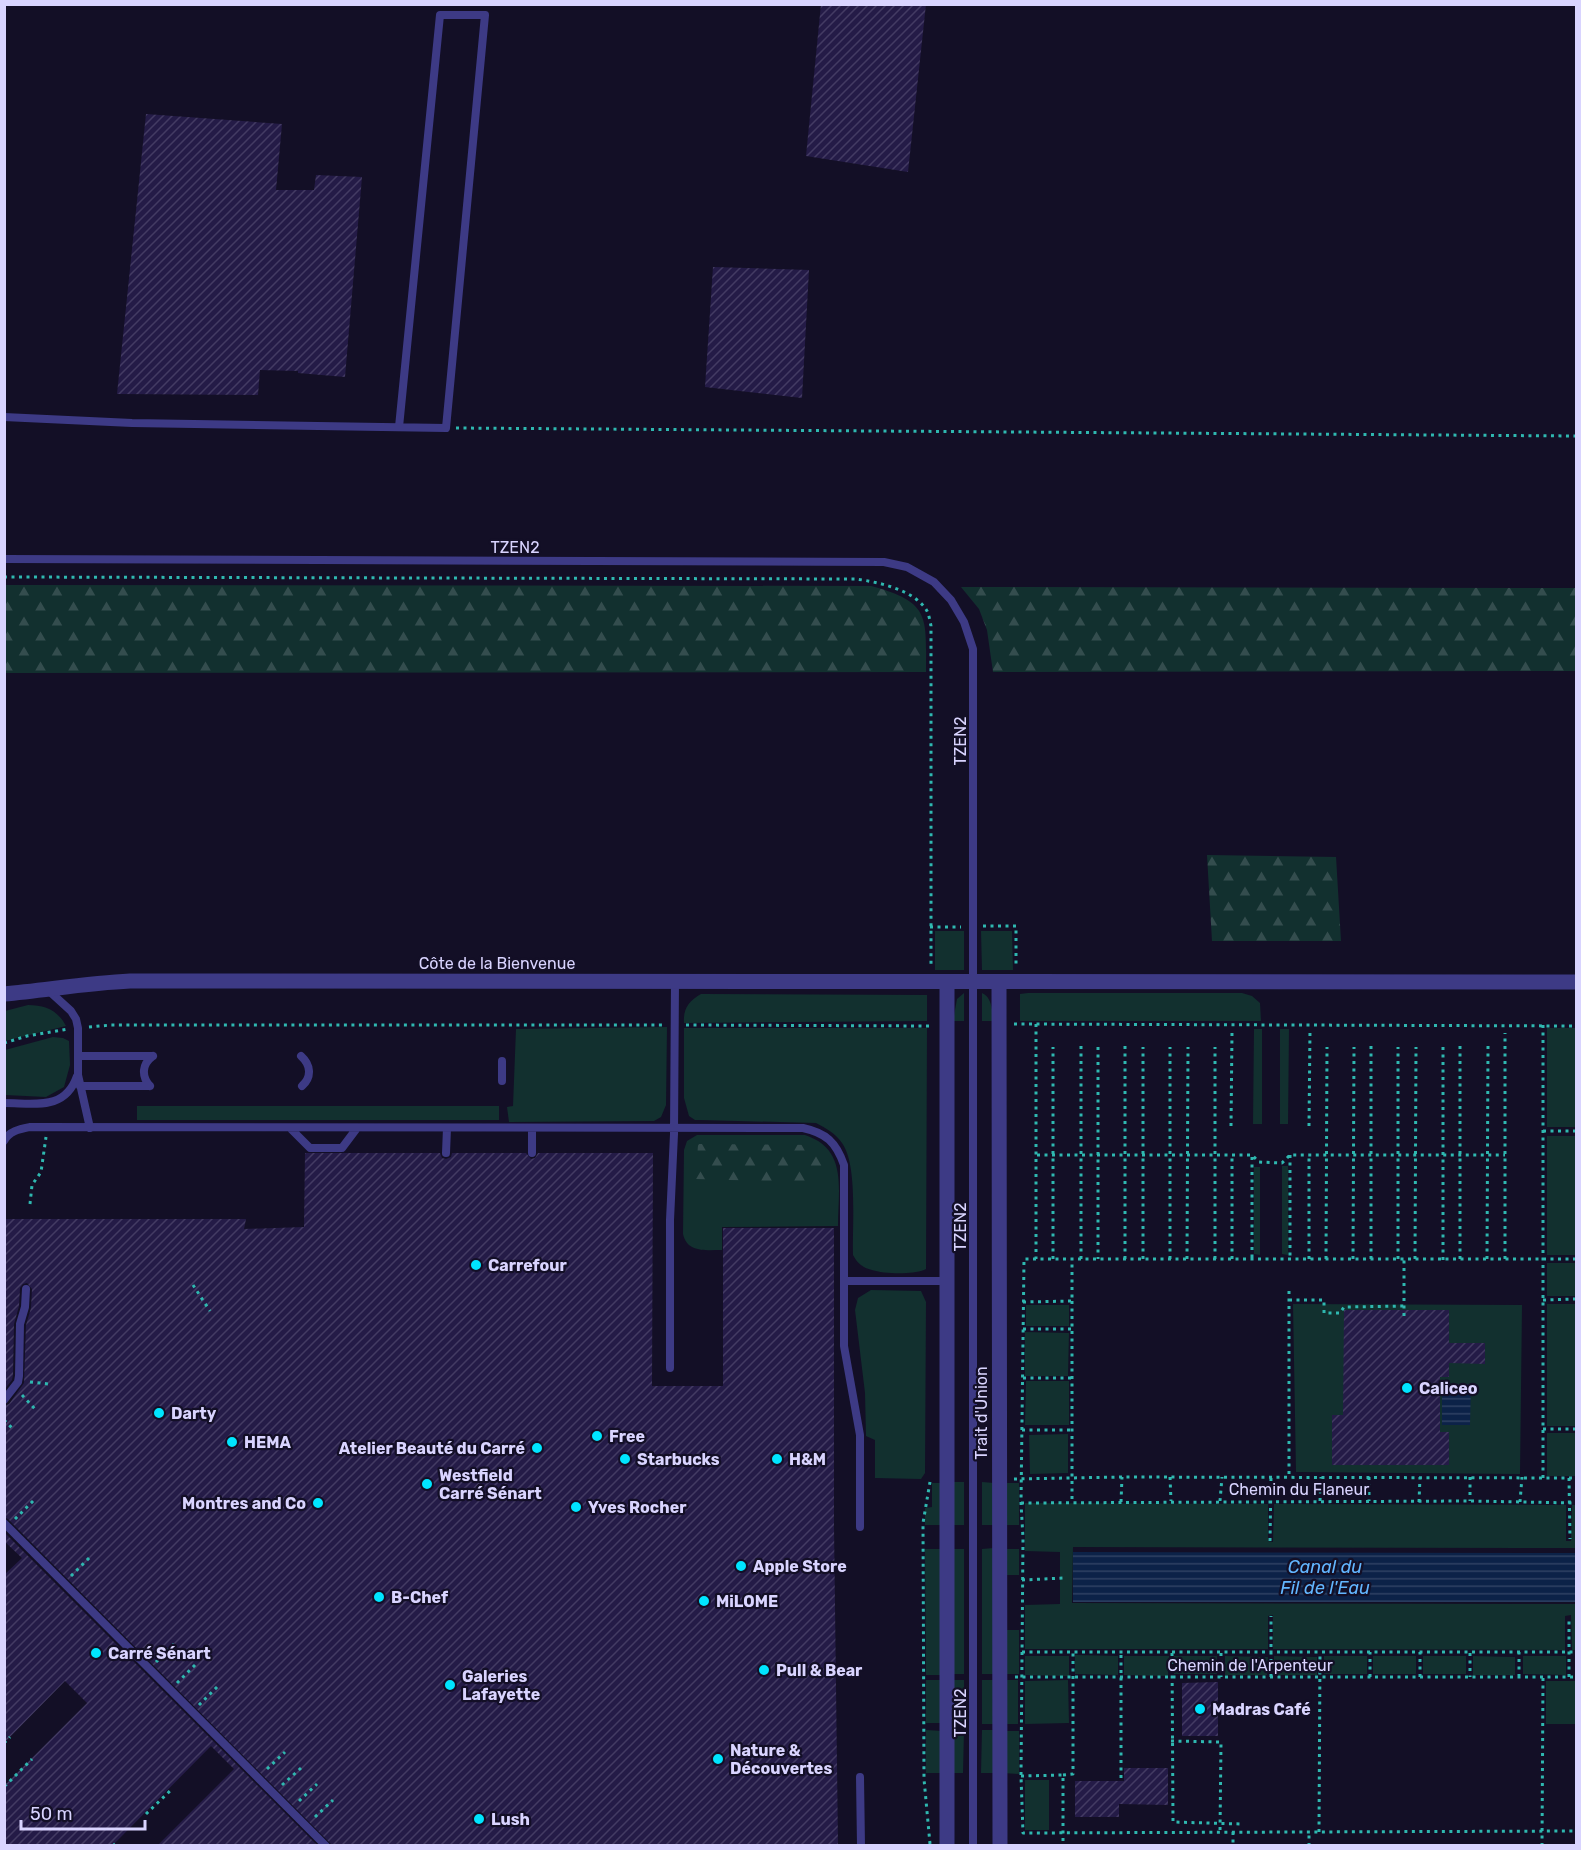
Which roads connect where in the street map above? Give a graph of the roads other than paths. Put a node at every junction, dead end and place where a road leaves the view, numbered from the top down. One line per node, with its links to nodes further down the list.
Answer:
1 (4, 417): 2 (lane)
2 (399, 427): 2 (lane)
3 (4, 559): 6 (lane, TZEN2)
4 (675, 981): 5 (street, Côte de la Bienvenue); 9 (street, Côte de la Bienvenue); 25 (lane)
5 (947, 982): 6 (street, Côte de la Bienvenue); 30 (street)
6 (974, 982): 7 (street, Côte de la Bienvenue); 40 (lane, TZEN2)
7 (999, 982): 8 (street, Côte de la Bienvenue); 41 (street, Trait d'Union)
8 (1576, 982)
9 (48, 990): 10 (street, Côte de la Bienvenue); 11 (street, Côte de la Bienvenue); 12 (lane)
10 (4, 994)
11 (4, 1005)
12 (78, 1056): 15 (lane); 17 (lane)
13 (301, 1056): 18 (lane)
14 (502, 1061): 16 (lane)
15 (78, 1075): 17 (lane); 19 (lane)
16 (502, 1081)
17 (80, 1086): 20 (lane)
18 (302, 1086)
19 (4, 1103)
20 (90, 1128): 21 (lane); 26 (lane)
21 (291, 1128): 22 (lane); 22 (lane)
22 (357, 1128): 23 (lane)
23 (447, 1128): 24 (lane); 27 (lane)
24 (532, 1128): 25 (lane); 28 (lane)
25 (674, 1128): 29 (lane); 32 (lane)
26 (4, 1141)
27 (446, 1153)
28 (532, 1153)
29 (844, 1281): 30 (lane); 35 (lane)
30 (946, 1281): 39 (street)
31 (26, 1289): 33 (lane)
32 (670, 1368)
33 (4, 1400)
34 (6, 1524): 37 (lane)
35 (860, 1527)
36 (860, 1777): 38 (lane)
37 (326, 1845)
38 (861, 1845)
39 (947, 1845)
40 (973, 1845)
41 (1000, 1845)

